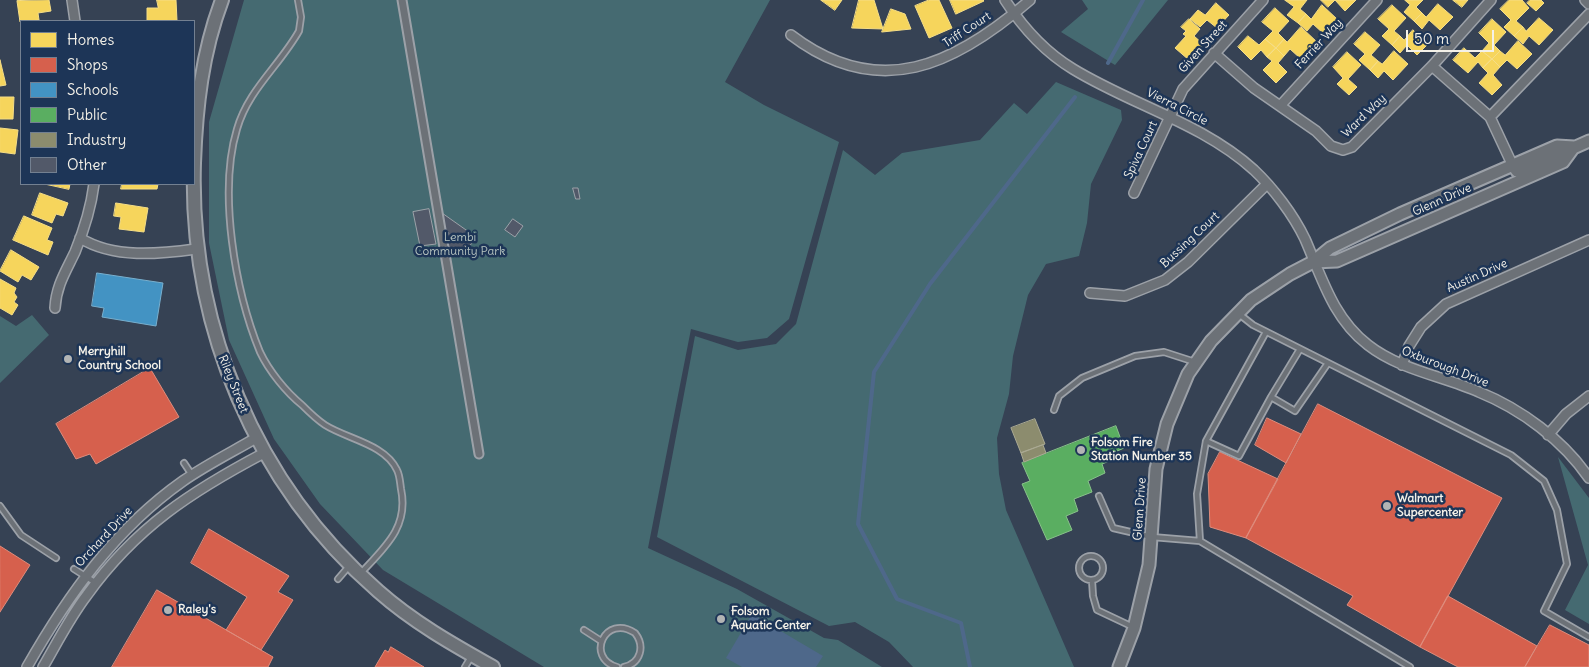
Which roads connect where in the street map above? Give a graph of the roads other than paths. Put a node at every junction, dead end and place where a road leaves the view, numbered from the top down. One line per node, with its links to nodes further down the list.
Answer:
1 (72, 0): 14 (street)
2 (222, 0): 23 (main road, Riley Street)
3 (298, 0): 59 (lane)
4 (402, 0): 48 (street)
5 (1005, 0): 12 (street, Vierra Circle)
6 (1030, 0): 12 (street, Triff Court)
7 (1263, 0): 16 (street, Given Street)
8 (1377, 0): 18 (street, Ferrier Way)
9 (1491, 0): 17 (street, Ward Way)
10 (1585, 0): 11 (street)
11 (1589, 4)
12 (1014, 14): 15 (street, Triff Court); 19 (street, Vierra Circle)
13 (1589, 14): 20 (street)
14 (75, 20)
15 (790, 35)
16 (1214, 53): 18 (street, Ward Way); 19 (street, Given Street)
17 (1432, 66): 18 (street, Ward Way); 20 (street)
18 (1280, 106)
19 (1169, 117): 25 (street, Vierra Circle); 28 (street, Spiva Court)
20 (1490, 117): 24 (street)
21 (1589, 141): 22 (street, Glenn Drive)
22 (1574, 147): 24 (street); 32 (street, Glenn Drive)
23 (195, 160)
24 (1512, 164): 32 (street, Glenn Drive)
25 (1267, 184): 32 (street, Vierra Circle); 33 (street, Bussing Court)
26 (94, 185): 29 (street)
27 (194, 185): 31 (main road, Riley Street)
28 (1134, 193)
29 (80, 238): 31 (street); 34 (street)
30 (1589, 240): 40 (street, Austin Drive)
31 (196, 248): 45 (main road, Riley Street)
32 (1314, 262): 35 (street, Glenn Drive); 40 (street, Oxburough Drive)
33 (1090, 292)
34 (55, 308)
35 (1237, 312): 36 (lane); 38 (street, Glenn Drive)
36 (1266, 332): 37 (lane); 46 (lane)
37 (1300, 349): 39 (lane); 42 (lane)
38 (1196, 363): 43 (lane); 54 (street, Glenn Drive)
39 (1328, 363): 42 (lane); 66 (lane)
40 (1402, 365): 44 (street, Oxburough Drive)
41 (1589, 396): 44 (street)
42 (1271, 397): 46 (lane)
43 (1054, 410)
44 (1548, 434): 51 (street, Oxburough Drive)
45 (256, 438): 47 (main road, Riley Street); 50 (street, Orchard Drive)
46 (1206, 441): 55 (lane)
47 (264, 452): 57 (main road, Riley Street); 63 (street, Orchard Drive)
48 (479, 454)
49 (184, 462): 50 (lane)
50 (192, 475): 60 (street, Orchard Drive)
51 (1589, 478)
52 (1099, 496): 54 (lane)
53 (0, 506): 56 (lane)
54 (1152, 537): 55 (lane); 64 (street, Glenn Drive)
55 (1200, 542): 78 (lane)
56 (56, 558)
57 (350, 565): 59 (main road, Riley Street); 61 (lane)
58 (74, 569): 60 (lane)
59 (360, 575): 68 (main road, Riley Street)
60 (84, 576): 63 (lane); 71 (street, Orchard Drive)
61 (338, 579)
62 (1092, 580): 62 (lane); 64 (lane)
63 (96, 583): 72 (street, Orchard Drive)
64 (1134, 628): 77 (street, Glenn Drive)
65 (584, 630): 67 (lane)
66 (1589, 637)
67 (601, 641): 69 (lane); 70 (lane)
68 (472, 655): 73 (lane); 74 (main road, Riley Street)
69 (634, 665): 76 (lane)
70 (609, 666): 75 (lane)
71 (27, 667)
72 (43, 667)
73 (465, 667)
74 (493, 667)
75 (617, 667)
76 (624, 667)
77 (1118, 667)
78 (1410, 667)

